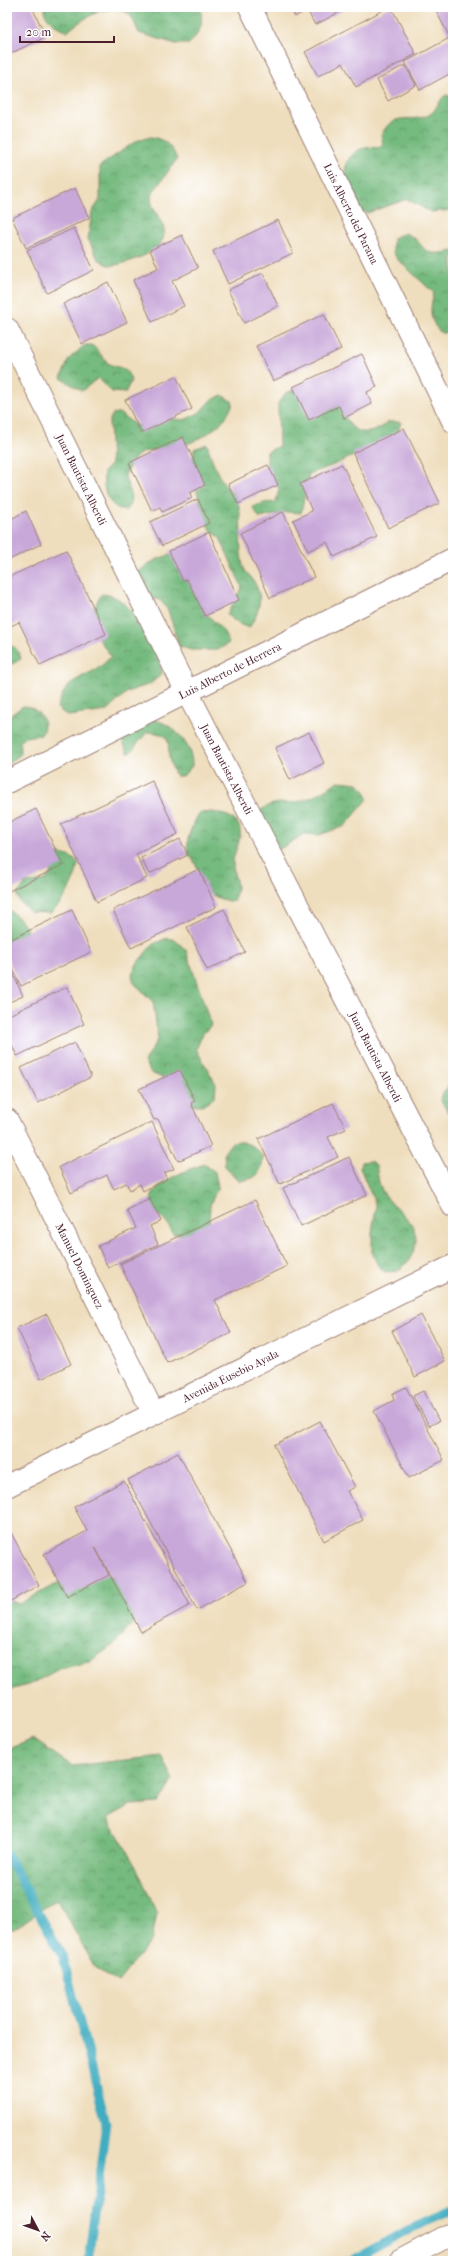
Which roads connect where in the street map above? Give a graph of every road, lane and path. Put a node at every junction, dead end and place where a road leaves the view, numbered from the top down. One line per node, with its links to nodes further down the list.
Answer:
1 (250, 7): 3 (street, Luis Alberto del Parana)
2 (7, 329): 5 (street, Juan Bautista Alberdi)
3 (453, 421)
4 (453, 559): 5 (street, Luis Alberto de Herrera)
5 (187, 692): 6 (street, Luis Alberto de Herrera); 8 (street, Juan Bautista Alberdi)
6 (7, 782)
7 (7, 1120): 10 (street, Manuel Dominguez)
8 (453, 1206)
9 (453, 1266): 10 (street, Avenida Eusebio Ayala)
10 (153, 1412): 11 (street, Avenida Eusebio Ayala)
11 (7, 1486)
12 (453, 2233): 13 (street)
13 (400, 2261)

